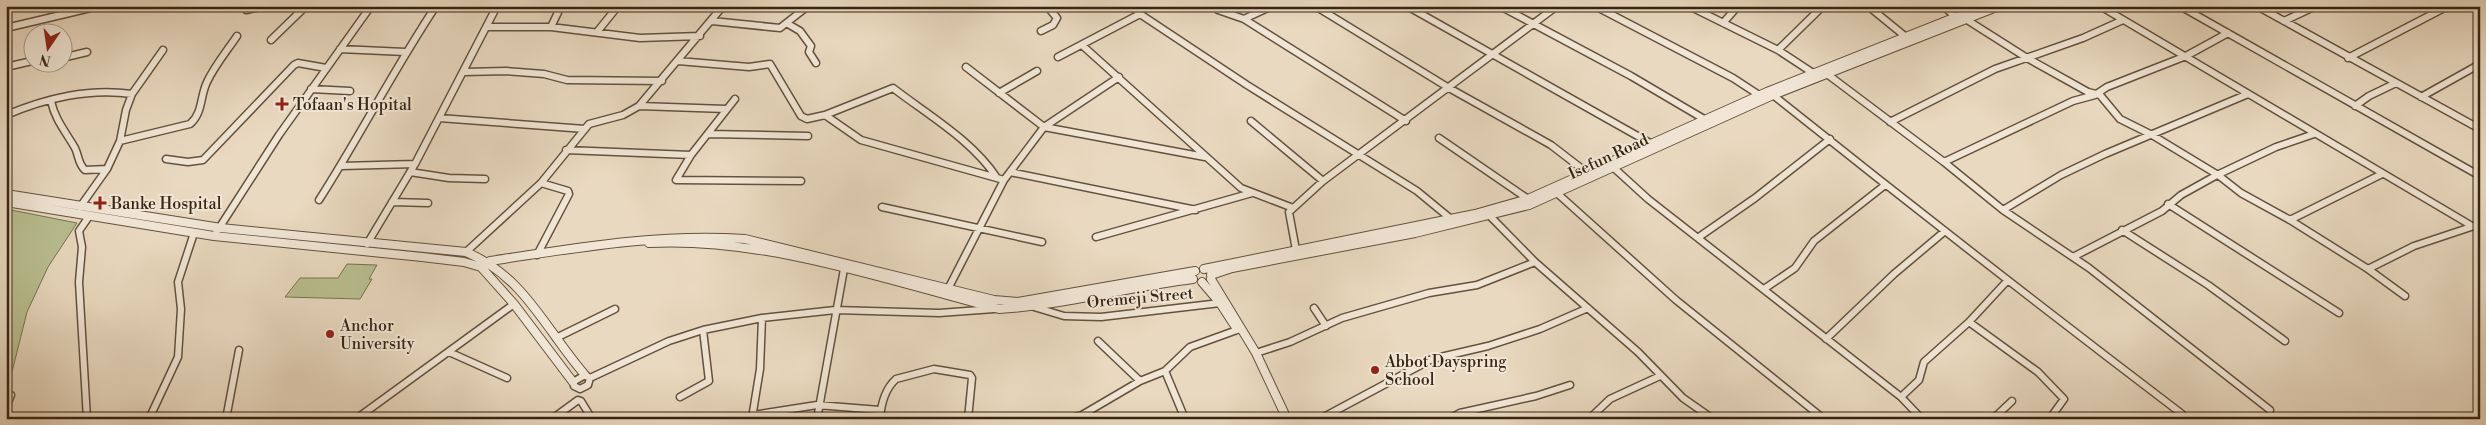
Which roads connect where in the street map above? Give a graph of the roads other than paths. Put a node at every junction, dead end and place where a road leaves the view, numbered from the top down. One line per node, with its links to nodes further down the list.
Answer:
1 (99, 6): 44 (street)
2 (265, 6): 32 (street)
3 (306, 6): 51 (street)
4 (371, 6): 53 (street)
5 (436, 6): 57 (street)
6 (497, 6): 42 (street)
7 (561, 6): 43 (street)
8 (618, 6): 46 (street)
9 (723, 6): 37 (street)
10 (808, 6): 40 (street)
11 (1047, 6): 45 (street)
12 (1132, 6): 33 (street)
13 (1215, 6): 35 (street)
14 (1272, 6): 35 (street)
15 (1315, 6): 78 (street)
16 (1407, 6): 58 (street)
17 (1500, 6): 41 (street)
18 (1557, 6): 41 (street)
19 (1595, 6): 84 (street)
20 (1689, 6): 39 (street)
21 (1738, 6): 39 (street)
22 (1824, 6): 55 (street)
23 (1868, 6): 50 (street)
24 (1944, 6): 34 (street)
25 (1984, 6): 34 (street, Isefun Road)
26 (1999, 6): 34 (street, Isefun Road)
27 (2100, 6): 36 (street)
28 (2180, 6): 47 (street)
29 (2257, 6): 38 (street)
30 (2316, 6): 38 (street)
31 (2448, 6): 63 (street)
32 (246, 10)
33 (1140, 14): 52 (street); 113 (street)
34 (1961, 18): 50 (street, Isefun Road); 62 (street); 74 (street, Isefun Road)
35 (1244, 19): 98 (street)
36 (2123, 20): 60 (street); 62 (street)
37 (712, 21): 40 (street); 49 (street)
38 (2284, 21): 63 (street)
39 (1723, 23): 55 (street)
40 (788, 24): 66 (street)
41 (1533, 24): 58 (street); 96 (street)
42 (487, 26): 43 (street); 71 (street)
43 (551, 27): 46 (street)
44 (6, 28)
45 (1041, 31)
46 (597, 32): 49 (street)
47 (2228, 33): 60 (street); 91 (street)
48 (237, 36): 109 (street)
49 (700, 36): 64 (street)
50 (1906, 37): 73 (street, Isefun Road)
51 (271, 40)
52 (1083, 46): 61 (street); 75 (street)
53 (340, 49): 57 (street); 70 (street)
54 (163, 50): 82 (street)
55 (1778, 50): 73 (street)
56 (87, 52): 59 (street)
57 (405, 52): 118 (street)
58 (1493, 55): 78 (street); 110 (street)
59 (72, 56)
60 (2186, 56): 83 (street); 86 (street)
61 (1058, 57)
62 (2027, 58): 86 (street); 99 (street)
63 (2348, 58): 77 (street)
64 (678, 61): 76 (street); 94 (street)
65 (22, 63): 68 (street)
66 (816, 63)
67 (2480, 64): 87 (street)
68 (6, 67)
69 (966, 67): 81 (street)
70 (326, 68): 79 (street); 115 (street)
71 (464, 72): 76 (street); 95 (street)
72 (1037, 72): 81 (street)
73 (1814, 73): 84 (street, Isefun Road)
74 (1827, 74): 85 (street, Isefun Road); 99 (street)
75 (1119, 77): 100 (street); 114 (street)
76 (662, 81): 90 (street)
77 (2396, 82): 87 (street); 91 (street)
78 (1449, 88): 98 (street); 123 (street)
79 (311, 89): 80 (street); 153 (street)
80 (350, 91)
81 (999, 93): 100 (street)
82 (132, 94): 89 (street); 109 (street)
83 (2248, 94): 104 (street); 105 (street)
84 (1759, 95): 96 (street, Isefun Road)
85 (1773, 95): 108 (street); 120 (street, Isefun Road)
86 (2100, 95): 105 (street); 116 (street)
87 (2421, 97): 102 (street)
88 (735, 99): 92 (street)
89 (51, 101): 93 (street); 119 (street)
90 (640, 106): 92 (street); 101 (street)
91 (2355, 106): 126 (street)
92 (726, 109): 103 (street)
93 (6, 114)
94 (825, 115): 128 (street); 128 (street)
95 (440, 118): 101 (street); 117 (street)
96 (1704, 118): 110 (street, Isefun Road)
97 (1251, 121): 130 (street)
98 (1406, 121): 113 (street)
99 (1890, 122): 116 (street)
100 (1044, 127): 114 (street); 122 (street)
101 (585, 129): 111 (street)
102 (2480, 129)
103 (708, 134): 106 (street); 112 (street)
104 (2314, 134): 124 (street); 125 (street)
105 (2152, 135): 125 (street); 146 (street)
106 (808, 136)
107 (1439, 138): 136 (street)
108 (1830, 139): 132 (street); 160 (street)
109 (120, 141): 119 (street)
110 (1650, 143): 123 (street, Isefun Road)
111 (566, 150): 112 (street); 131 (street)
112 (691, 155): 129 (street)
113 (1361, 155): 130 (street); 149 (street)
114 (1207, 157): 133 (street)
115 (166, 159)
116 (1944, 162): 146 (street)
117 (415, 164): 118 (street); 121 (street)
118 (341, 166): 137 (street)
119 (106, 168): 142 (street)
120 (1614, 168): 135 (street, Isefun Road); 160 (street)
121 (410, 172): 127 (street); 139 (street)
122 (1010, 172): 128 (street); 145 (street)
123 (1586, 172): 136 (street, Isefun Road)
124 (2382, 174): 150 (street); 152 (street)
125 (2218, 175): 141 (street); 150 (street)
126 (2480, 176)
127 (485, 179)
128 (1001, 179): 154 (street)
129 (801, 181)
130 (1324, 181): 144 (street)
131 (541, 183): 164 (street); 165 (street)
132 (1885, 185): 156 (street); 177 (street)
133 (1252, 193): 144 (street); 145 (street)
134 (6, 194): 142 (street)
135 (1558, 194): 147 (street, Isefun Road); 236 (street)
136 (1528, 199): 147 (street, Isefun Road)
137 (319, 200)
138 (6, 202): 148 (street)
139 (392, 202): 140 (street); 162 (street)
140 (428, 203)
141 (2168, 204): 155 (street); 187 (street)
142 (80, 207): 153 (street)
143 (882, 207): 154 (street)
144 (1292, 208): 163 (street)
145 (1196, 210): 159 (street)
146 (2002, 210): 166 (street)
147 (1487, 214): 149 (street, Isefun Road); 167 (street); 173 (street, Isefun Road)
148 (90, 215): 157 (street); 219 (street)
149 (1451, 219): 163 (street, Isefun Road)
150 (2290, 220): 170 (street)
151 (2480, 224): 152 (street)
152 (2472, 226): 170 (street)
153 (221, 228): 158 (street); 162 (street)
154 (978, 229): 161 (street); 176 (street)
155 (2122, 230): 166 (street); 196 (street)
156 (1945, 231): 174 (street); 194 (street)
157 (194, 233): 158 (street); 220 (street)
158 (214, 236): 180 (street)
159 (1096, 237)
160 (1699, 237): 177 (street)
161 (1042, 242)
162 (367, 244): 164 (street)
163 (1296, 250): 169 (street, Isefun Road)
164 (466, 252): 168 (street)
165 (537, 255): 168 (street); 176 (street)
166 (2073, 257): 216 (street)
167 (1535, 262): 183 (street); 190 (street)
168 (492, 264): 171 (street); 193 (street)
169 (1204, 269): 172 (street, Isefun Road); 173 (street)
170 (2368, 269): 178 (street)
171 (844, 270): 185 (street); 186 (street)
172 (1194, 275): 175 (street); 176 (street); 181 (street)
173 (1211, 277): 175 (street, Isefun Road); 199 (street)
174 (2007, 281): 189 (street); 217 (street)
175 (1202, 282): 179 (street)
176 (948, 289)
177 (1764, 289): 194 (street)
178 (2405, 296)
179 (1220, 303): 181 (street, Oremeji Street); 192 (street)
180 (514, 304): 198 (street); 205 (street)
181 (1034, 307): 185 (street)
182 (1314, 308): 190 (street)
183 (1588, 308): 201 (street); 232 (street)
184 (614, 309): 193 (street)
185 (999, 309): 186 (street)
186 (835, 310): 188 (street); 213 (street)
187 (2339, 313)
188 (762, 318): 191 (street); 218 (street)
189 (1969, 322): 210 (street); 239 (street)
190 (1326, 326): 199 (street)
191 (703, 330): 202 (street); 209 (street)
192 (1238, 330): 200 (street); 230 (street)
193 (556, 338): 202 (street)
194 (1826, 339): 210 (street)
195 (1098, 341): 204 (street)
196 (2285, 341)
197 (239, 350): 221 (street)
198 (449, 352): 203 (street); 222 (street)
199 (1256, 353): 231 (street)
200 (1164, 371): 204 (street); 229 (street)
201 (1660, 376): 234 (street); 235 (street)
202 (587, 377): 205 (street); 207 (street)
203 (506, 378)
204 (1140, 381): 228 (street)
205 (573, 382): 207 (street)
206 (1570, 385): 233 (street)
207 (580, 389): 211 (street)
208 (11, 395): 214 (street)
209 (680, 397)
210 (1901, 397): 237 (street)
211 (578, 400): 223 (street); 224 (street)
212 (2012, 401): 238 (street)
213 (818, 405): 215 (street); 218 (street); 225 (street)
214 (6, 408)
215 (880, 410): 226 (street); 227 (street)
216 (2270, 410)
217 (2182, 414)
218 (753, 417)
219 (87, 419)
220 (149, 419)
221 (226, 419)
222 (356, 419)
223 (552, 419)
224 (592, 419)
225 (816, 419)
226 (880, 419)
227 (968, 419)
228 (1068, 419)
229 (1185, 419)
230 (1281, 419)
231 (1287, 419)
232 (1320, 419)
233 (1449, 419)
234 (1589, 419)
235 (1713, 419)
236 (1824, 419)
237 (1922, 419)
238 (1994, 419)
239 (2053, 419)

